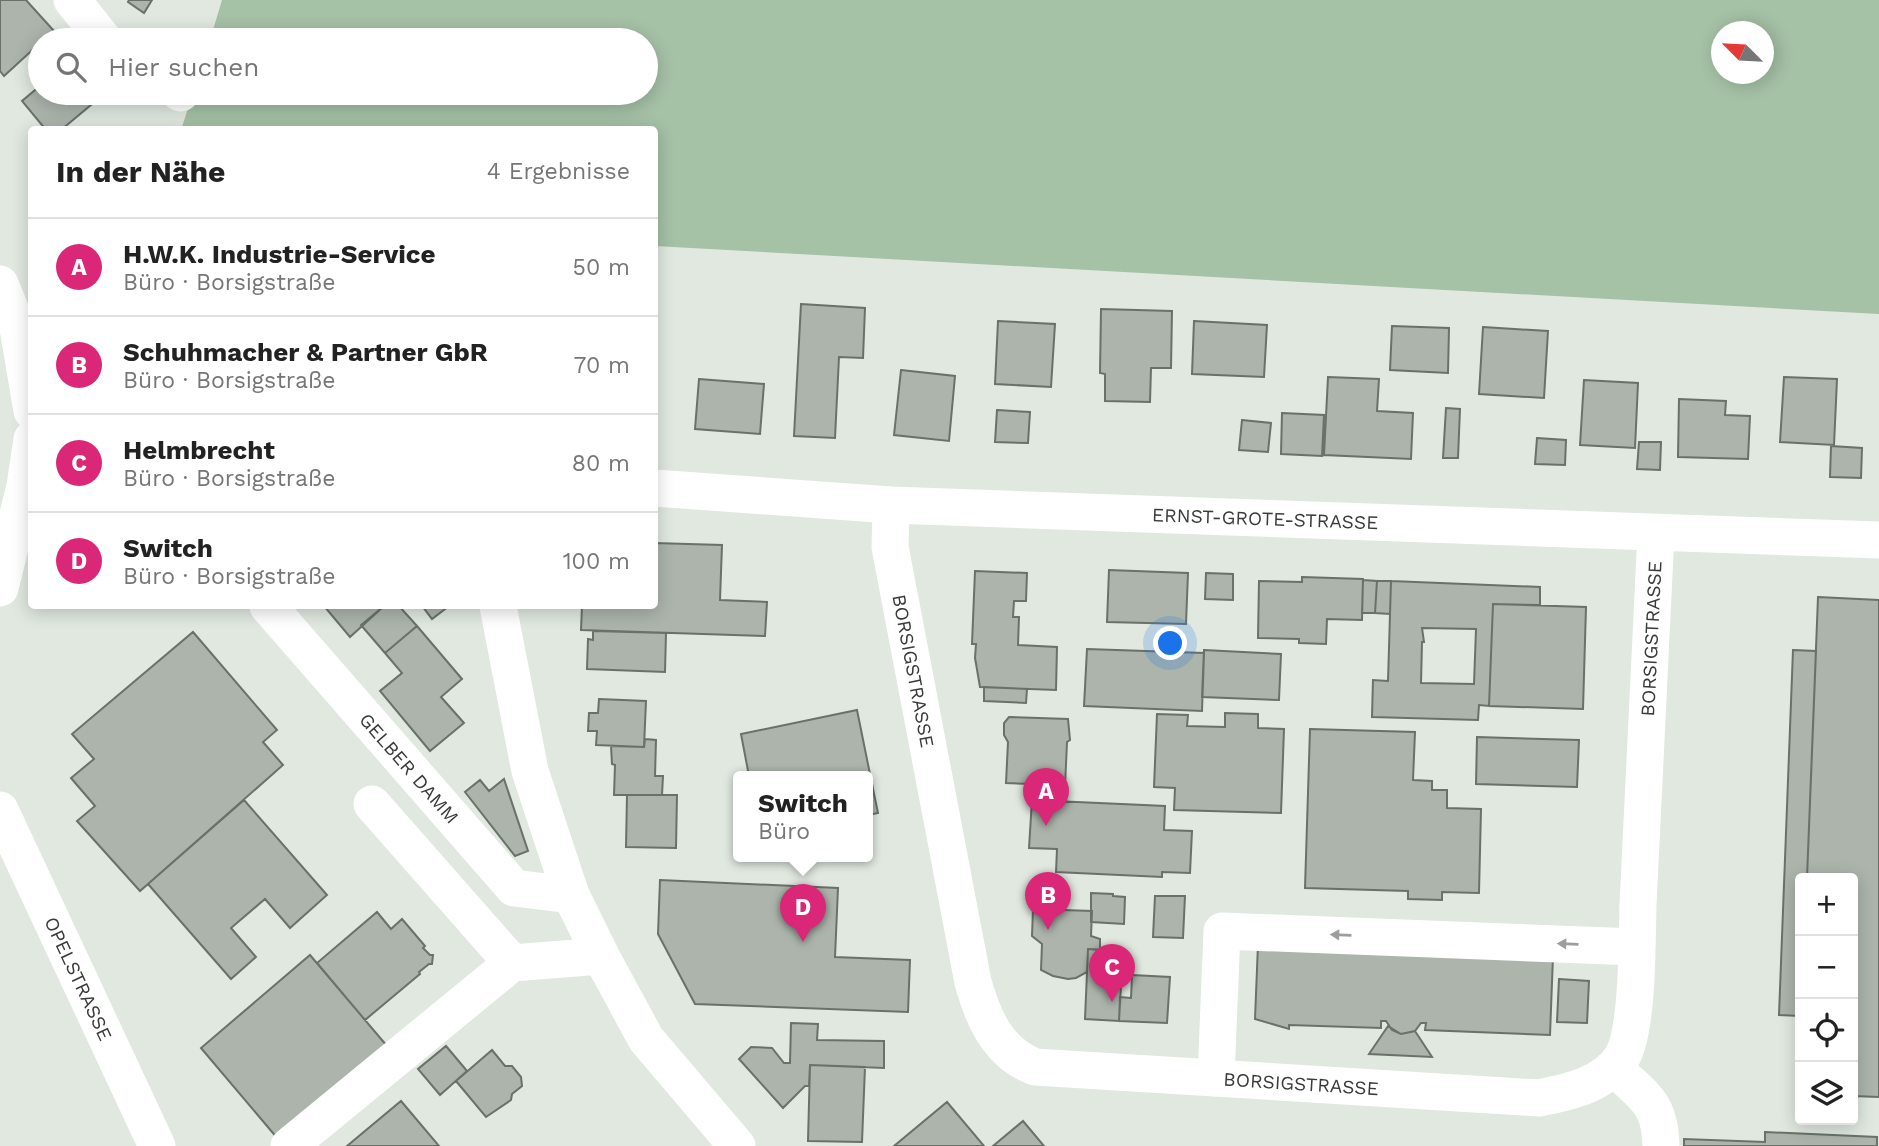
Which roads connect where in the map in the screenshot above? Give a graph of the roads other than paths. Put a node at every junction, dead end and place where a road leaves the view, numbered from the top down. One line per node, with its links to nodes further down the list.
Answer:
1 (72, 0): 2 (street)
2 (94, 28)
3 (0, 284): 4 (street)
4 (28, 383)
5 (28, 466): 10 (street)
6 (658, 488): 7 (street, ERNST-GROTE-STRASSE)
7 (891, 505): 8 (street, ERNST-GROTE-STRASSE); 20 (street, BORSIGSTRASSE)
8 (1656, 533): 9 (street, ERNST-GROTE-STRASSE); 16 (street, BORSIGSTRASSE)
9 (1879, 540)
10 (0, 588)
11 (271, 609): 15 (street, GELBER DAMM)
12 (499, 609): 15 (street)
13 (372, 804): 18 (street)
14 (0, 810): 21 (street, OPELSTRASSE)
15 (571, 895): 17 (street)
16 (1636, 947): 19 (street, BORSIGSTRASSE); 20 (street, one-way to 20)
17 (601, 956): 18 (street); 23 (street)
18 (512, 963): 22 (street)
19 (1614, 1068): 20 (street, BORSIGSTRASSE); 24 (street)
20 (1216, 1079)
21 (158, 1146)
22 (289, 1146)
23 (737, 1146)
24 (1661, 1146)

